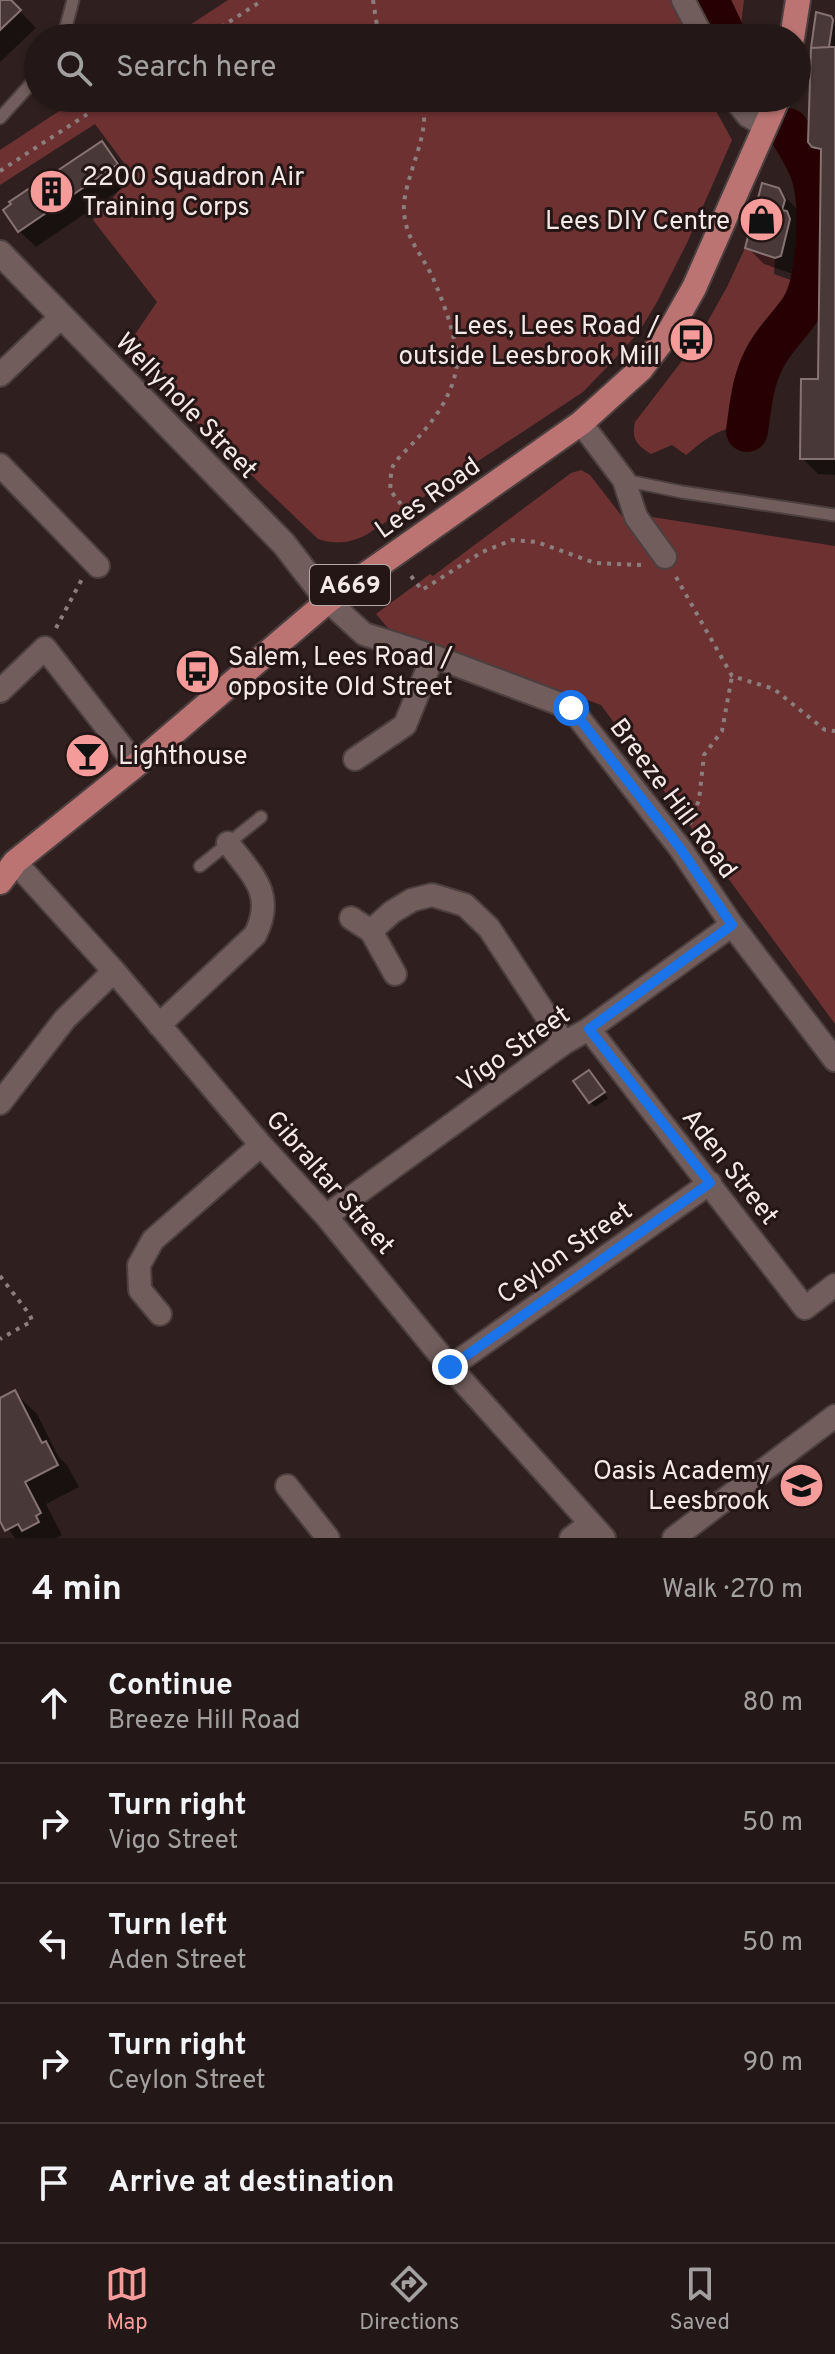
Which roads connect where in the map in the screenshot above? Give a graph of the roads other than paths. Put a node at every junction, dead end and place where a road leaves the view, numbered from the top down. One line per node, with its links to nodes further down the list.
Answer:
1 (73, 0): 4 (lane)
2 (683, 0): 5 (street)
3 (798, 0): 6 (main road)
4 (67, 24)
5 (696, 24)
6 (794, 24)
7 (24, 88): 8 (lane)
8 (5, 105): 11 (lane)
9 (745, 112): 12 (street)
10 (772, 112): 12 (main road, A669)
11 (0, 118)
12 (766, 126): 16 (main road, Lees Road / A669)
13 (0, 253): 14 (street, Wellyhole Street)
14 (62, 316): 15 (street); 22 (street, Wellyhole Street)
15 (0, 375)
16 (581, 423): 18 (street); 22 (main road, Lees Road / A669)
17 (0, 465): 20 (street)
18 (624, 480): 19 (lane); 21 (street)
19 (835, 515)
20 (95, 562)
21 (667, 562)
22 (328, 601): 23 (street, Breeze Hill Road); 26 (main road, Lees Road / A669)
23 (433, 656): 25 (street); 32 (street, Breeze Hill Road)
24 (0, 691): 26 (street)
25 (355, 759)
26 (136, 765): 30 (main road, Lees Road / A669)
27 (261, 817): 28 (lane)
28 (228, 843): 29 (lane); 36 (street)
29 (200, 866)
30 (7, 872): 34 (street, Gibraltar Street)
31 (351, 918): 33 (street)
32 (732, 925): 37 (street, Vigo Street); 39 (street, Breeze Hill Road)
33 (371, 931): 35 (street); 38 (street)
34 (114, 971): 36 (street, Gibraltar Street); 40 (street)
35 (395, 974)
36 (159, 1025): 41 (street, Gibraltar Street)
37 (589, 1029): 38 (street, Vigo Street); 42 (street, Aden Street)
38 (564, 1043): 43 (street, Vigo Street)
39 (835, 1060)
40 (0, 1103)
41 (261, 1145): 43 (street, Gibraltar Street); 45 (street)
42 (710, 1183): 44 (street, Aden Street); 46 (street, Ceylon Street)
43 (326, 1216): 46 (street, Gibraltar Street)
44 (835, 1285)
45 (160, 1314)
46 (450, 1367): 49 (street, Gibraltar Street)
47 (835, 1416): 52 (street)
48 (287, 1486): 50 (street)
49 (597, 1531): 51 (street)
50 (328, 1538)
51 (571, 1538)
52 (674, 1538)

